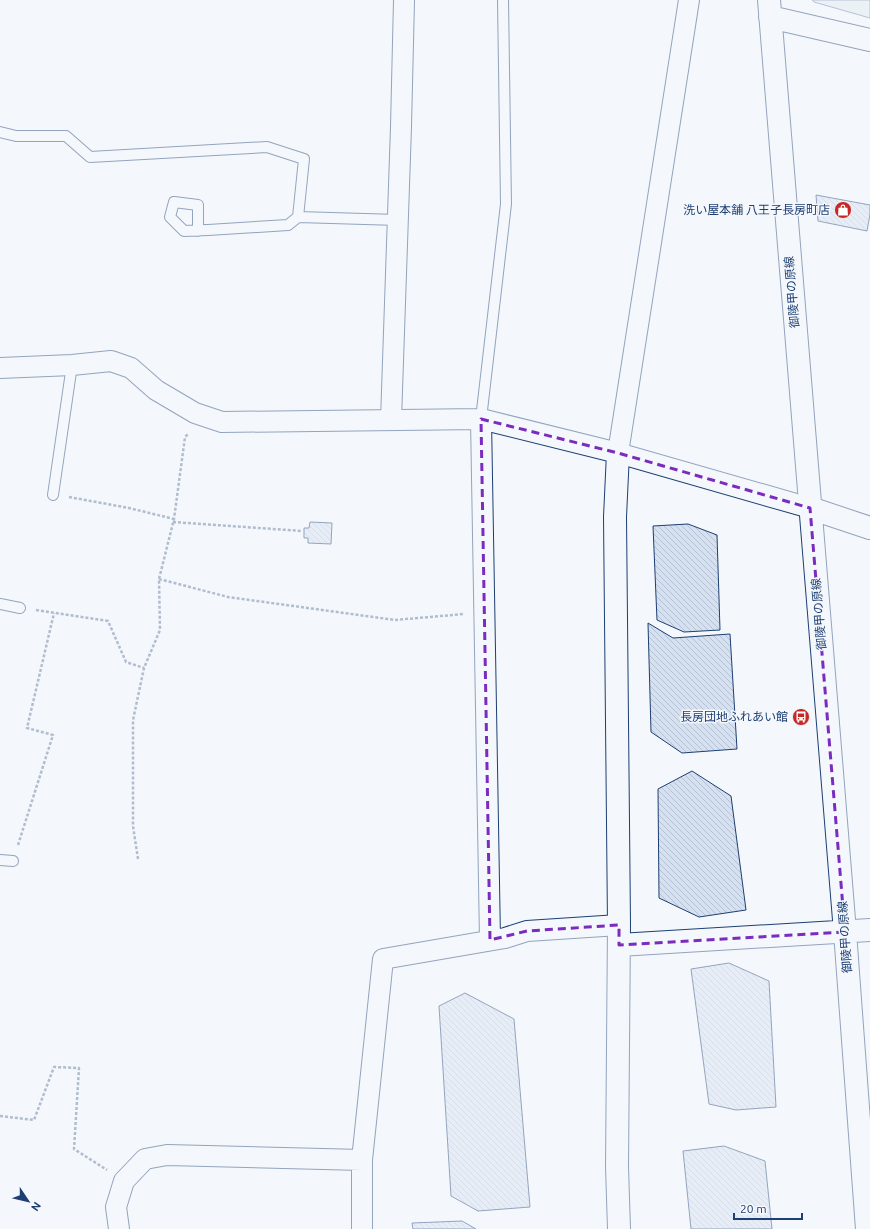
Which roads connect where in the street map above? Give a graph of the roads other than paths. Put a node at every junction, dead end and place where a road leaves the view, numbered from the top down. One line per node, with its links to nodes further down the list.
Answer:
1 (404, 0): 8 (street)
2 (503, 0): 12 (lane)
3 (689, 0): 14 (street)
4 (769, 9): 5 (street); 16 (street, 御陵甲の原線)
5 (869, 36)
6 (0, 132): 7 (lane)
7 (298, 217): 8 (lane); 9 (lane)
8 (398, 220): 13 (street)
9 (198, 231)
10 (72, 365): 11 (street); 13 (street); 15 (lane)
11 (0, 368)
12 (481, 419): 13 (street); 14 (street); 25 (street)
13 (391, 420)
14 (618, 453): 16 (street); 24 (street)
15 (53, 495)
16 (810, 508): 17 (street); 23 (street, 御陵甲の原線)
17 (870, 528)
18 (0, 604): 19 (lane)
19 (20, 608)
20 (0, 860): 21 (lane)
21 (13, 861)
22 (870, 930): 23 (street)
23 (845, 932): 24 (street); 30 (street, 御陵甲の原線)
24 (619, 935): 25 (street); 29 (street)
25 (490, 940): 26 (street)
26 (362, 1160): 27 (street); 28 (street)
27 (119, 1229)
28 (362, 1229)
29 (619, 1229)
30 (867, 1229)

